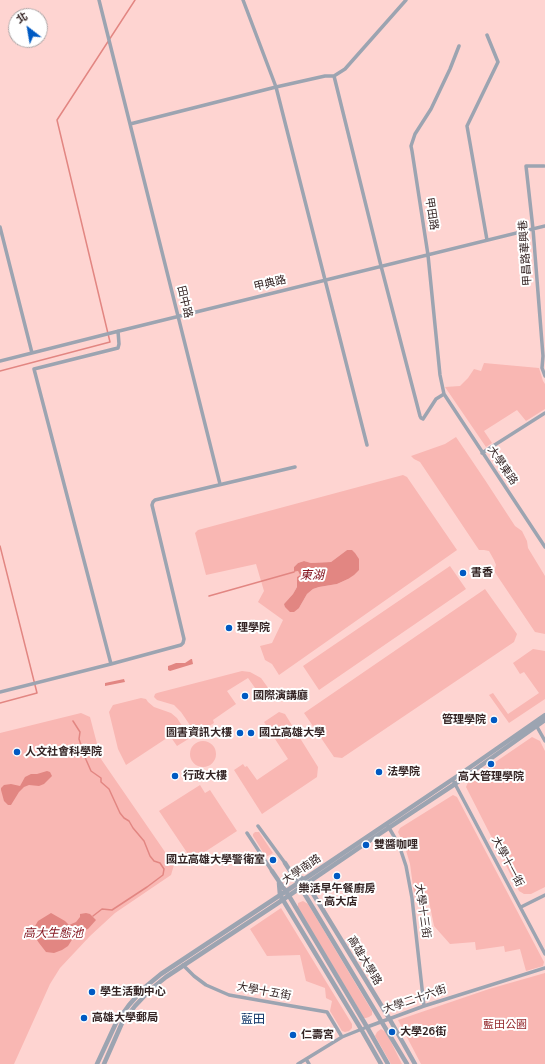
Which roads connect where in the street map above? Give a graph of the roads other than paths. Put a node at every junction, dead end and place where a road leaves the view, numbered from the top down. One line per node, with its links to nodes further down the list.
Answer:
1 (99, 0): 8 (street, 田中路)
2 (243, 0): 7 (street)
3 (406, 0): 6 (street)
4 (487, 35): 13 (street)
5 (459, 46): 14 (street, 甲田路)
6 (334, 76): 7 (street); 15 (street)
7 (276, 86): 8 (street); 16 (street)
8 (130, 124): 17 (street, 田中路)
9 (544, 166): 12 (street, 甲昌路華興巷)
10 (545, 226): 12 (street, 甲典路)
11 (0, 227): 19 (street)
12 (533, 229): 13 (street, 甲典路); 21 (street, 甲昌路華興巷)
13 (487, 240): 14 (street, 甲典路)
14 (428, 255): 15 (street, 甲典路); 22 (street, 甲田路)
15 (381, 266): 16 (street, 甲典路); 22 (street)
16 (324, 280): 17 (street, 甲典路); 24 (street)
17 (178, 316): 18 (street, 甲典路); 27 (street, 田中路)
18 (116, 331): 19 (street, 甲典路); 29 (street)
19 (32, 353): 20 (street, 甲典路)
20 (0, 361)
21 (545, 376)
22 (444, 394): 25 (street, 大學東路)
23 (545, 413): 25 (street)
24 (367, 445)
25 (482, 453): 28 (street, 大學東路)
26 (294, 466): 27 (street)
27 (220, 484): 29 (street)
28 (545, 546)
29 (111, 664): 30 (street)
30 (0, 692)
31 (545, 715): 33 (street, 大學南路)
32 (545, 720): 33 (street, 大學南路)
33 (536, 724): 34 (street); 35 (street, 大學南路); 36 (street, 大學南路)
34 (545, 741)
35 (453, 779): 36 (street, 大學十一街); 38 (street, 大學南路)
36 (455, 784): 38 (street, 大學南路); 49 (street, 大學十一街)
37 (258, 826): 40 (street)
38 (387, 826): 43 (street, 大學南路); 53 (street, 大學十三街)
39 (247, 833): 41 (street)
40 (285, 863): 42 (street, 高雄大學路)
41 (272, 871): 44 (street)
42 (292, 874): 43 (street); 45 (street, 高雄大學路)
43 (306, 881): 45 (street, 大學南路); 54 (street, 高雄大學路)
44 (279, 882): 46 (street); 48 (street)
45 (300, 885): 46 (street, 大學南路); 55 (street, 高雄大學路)
46 (287, 894): 48 (street, 大學南路); 56 (street)
47 (545, 895): 49 (street)
48 (281, 898): 51 (street, 大學南路); 57 (street)
49 (521, 907): 50 (street, 大學十一街)
50 (545, 954)
51 (182, 963): 58 (street, 大學十五街); 60 (street, 大學南路); 61 (street, 大學南路)
52 (545, 968): 53 (street, 大學二十六街)
53 (424, 1006): 54 (street, 大學二十六街)
54 (389, 1018): 55 (street, 大學二十六街); 67 (street, 高雄大學路)
55 (382, 1021): 56 (street, 大學二十六街); 66 (street, 高雄大學路)
56 (367, 1027): 57 (street, 大學二十六街); 65 (street)
57 (361, 1029): 58 (street, 大學二十六街); 64 (street)
58 (342, 1037): 59 (street, 大學二十六街)
59 (306, 1059): 62 (street, 大學二十六街); 63 (street)
60 (98, 1062): 61 (street)
61 (104, 1064)
62 (298, 1064)
63 (309, 1064)
64 (381, 1064)
65 (388, 1064)
66 (407, 1064)
67 (415, 1064)

